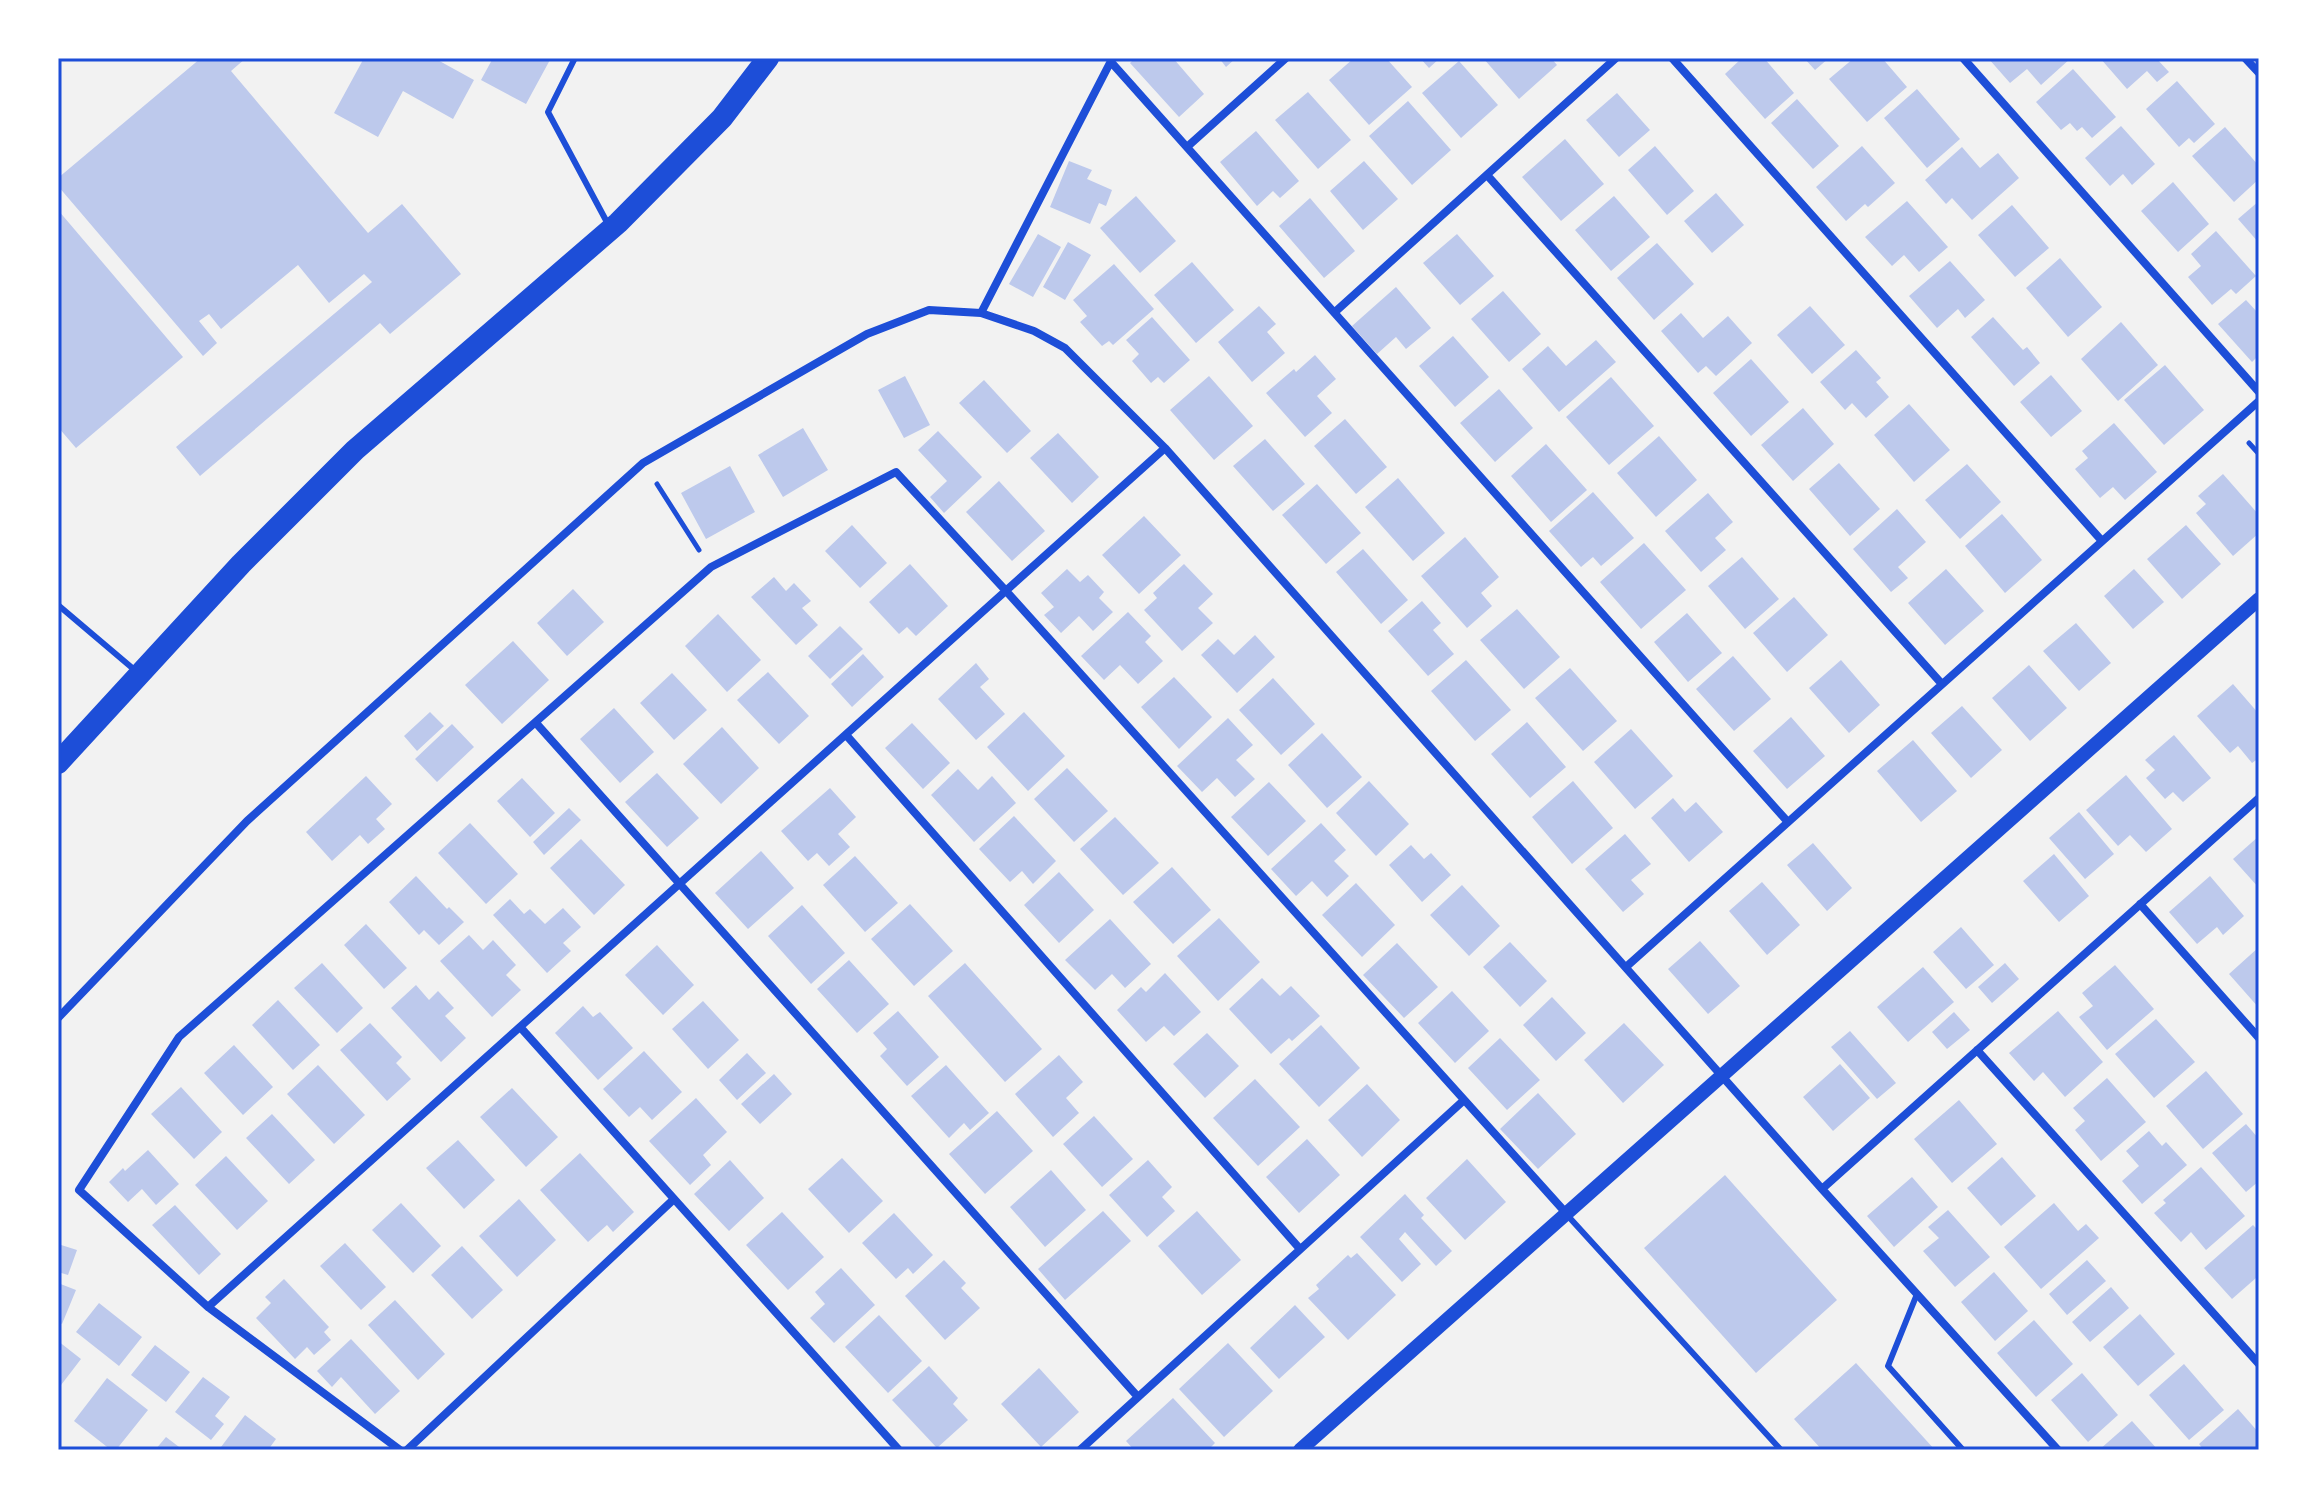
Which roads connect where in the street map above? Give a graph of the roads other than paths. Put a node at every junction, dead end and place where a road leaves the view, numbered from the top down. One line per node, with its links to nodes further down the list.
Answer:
1 (575, 58): 12 (lane)
2 (768, 58): 12 (highway)
3 (1286, 58): 10 (street)
4 (1616, 58): 11 (street)
5 (1672, 58): 18 (street)
6 (1963, 58): 15 (street)
7 (2245, 58): 9 (street)
8 (1112, 60): 10 (street); 14 (street)
9 (2259, 73)
10 (1187, 147): 13 (street)
11 (1487, 175): 13 (street); 23 (street)
12 (610, 230): 22 (highway)
13 (1335, 312): 28 (street)
14 (981, 313): 17 (street); 32 (street)
15 (2259, 392)
16 (2259, 401): 18 (street)
17 (1165, 448): 19 (street); 31 (street)
18 (2102, 541): 23 (street)
19 (1007, 592): 24 (street); 25 (street); 37 (street)
20 (2259, 599): 36 (street)
21 (58, 605): 22 (lane)
22 (139, 674): 26 (highway)
23 (1941, 683): 28 (street)
24 (536, 723): 29 (street); 43 (street)
25 (847, 736): 29 (street); 41 (street)
26 (58, 763)
27 (2259, 798): 30 (street)
28 (1787, 821): 31 (street)
29 (681, 884): 33 (street); 45 (street)
30 (2140, 904): 34 (street); 35 (street)
31 (1626, 967): 36 (street)
32 (58, 1018)
33 (521, 1028): 39 (street); 43 (street)
34 (2259, 1038)
35 (1977, 1050): 38 (street); 44 (street)
36 (1721, 1074): 38 (street); 40 (street)
37 (1463, 1101): 40 (street); 41 (street)
38 (1822, 1189): 42 (street)
39 (674, 1199): 47 (street); 48 (street)
40 (1566, 1213): 50 (street); 51 (lane)
41 (1300, 1249): 45 (street)
42 (1917, 1294): 52 (lane); 53 (street)
43 (208, 1307): 46 (street)
44 (2259, 1364)
45 (1138, 1397): 49 (street)
46 (400, 1450)
47 (407, 1450)
48 (899, 1450)
49 (1080, 1450)
50 (1300, 1450)
51 (1781, 1450)
52 (1963, 1450)
53 (2058, 1450)

